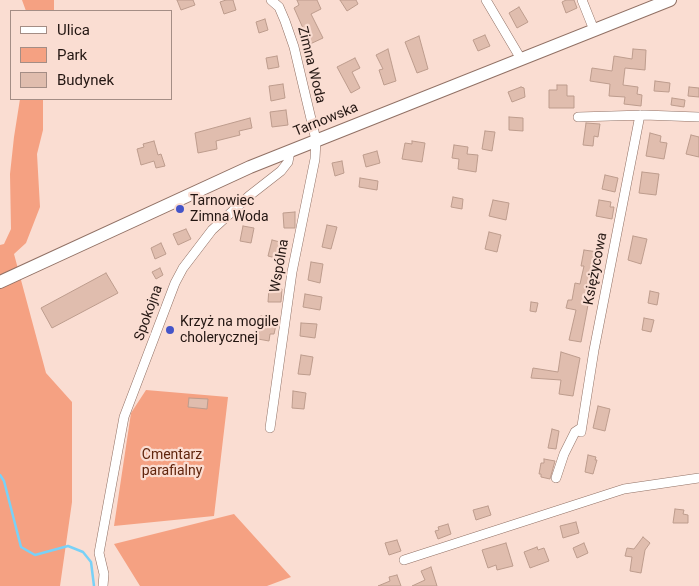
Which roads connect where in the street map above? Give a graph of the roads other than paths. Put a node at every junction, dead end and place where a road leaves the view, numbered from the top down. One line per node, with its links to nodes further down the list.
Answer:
1 (271, 0): 10 (street, Zimna Woda)
2 (486, 0): 6 (street)
3 (582, 0): 5 (street)
4 (670, 0): 5 (main road, Tarnowska)
5 (594, 30): 6 (main road, Tarnowska)
6 (521, 59): 10 (main road, Tarnowska)
7 (640, 115): 8 (street); 9 (street); 14 (street, Księżycowa)
8 (699, 117)
9 (578, 118)
10 (316, 140): 11 (main road, Tarnowska); 13 (street, Wspólna)
11 (290, 151): 12 (main road, Tarnowska); 17 (street, Spokojna)
12 (0, 282)
13 (270, 428)
14 (556, 478)
15 (699, 478): 16 (street)
16 (404, 560)
17 (103, 586)

